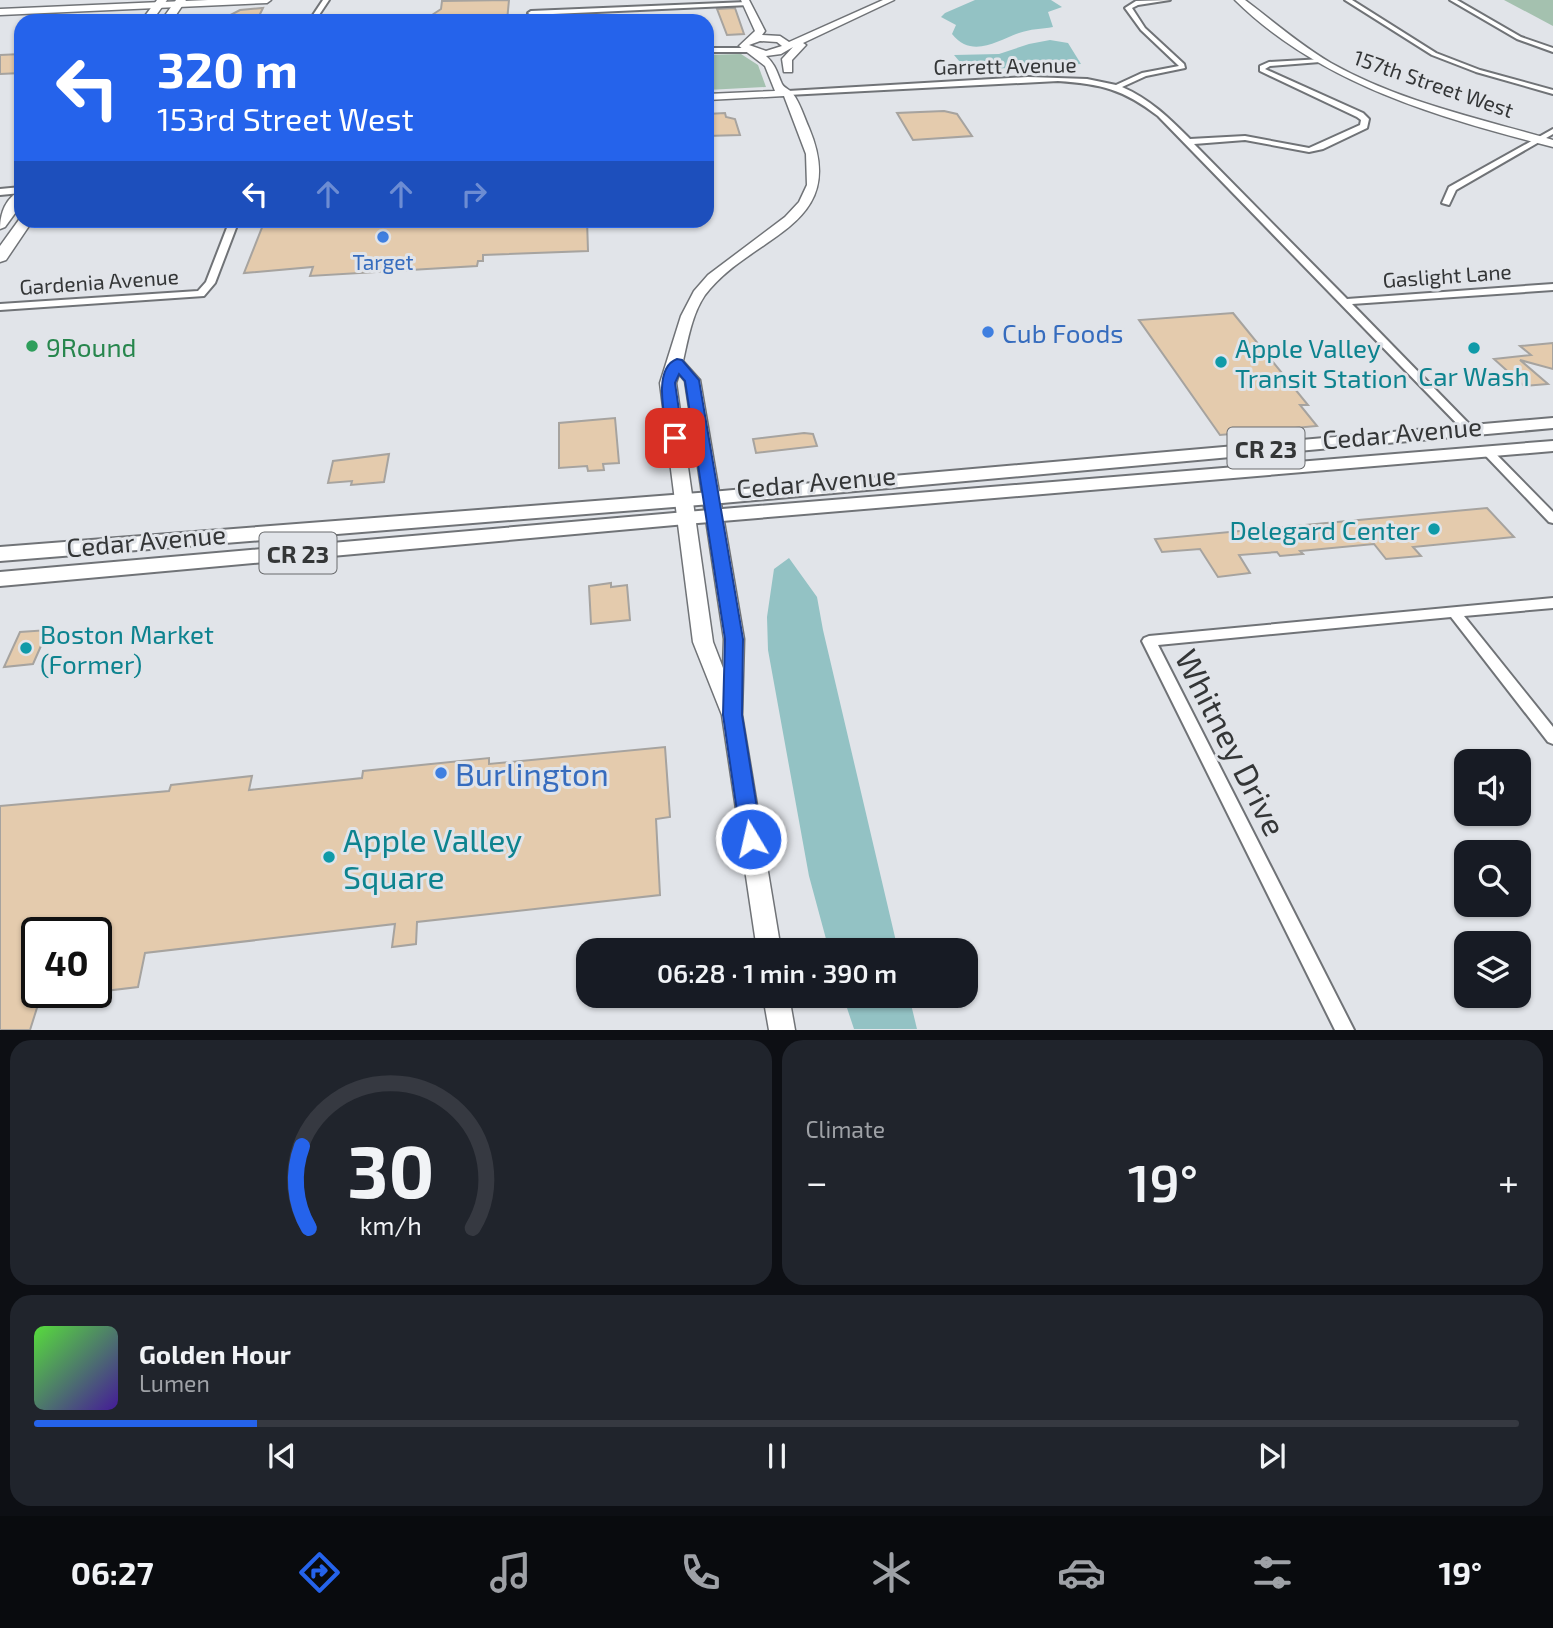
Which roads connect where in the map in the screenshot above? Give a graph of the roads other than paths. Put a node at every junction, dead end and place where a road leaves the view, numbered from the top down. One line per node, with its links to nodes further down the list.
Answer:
1 (267, 0): 9 (street)
2 (326, 0): 12 (street)
3 (890, 0): 17 (street)
4 (1167, 0): 24 (street)
5 (1239, 0): 22 (street, 157th Street West)
6 (1348, 0): 25 (street)
7 (1453, 0): 21 (street)
8 (156, 2): 9 (street); 11 (street); 13 (street)
9 (179, 2)
10 (746, 2): 16 (street); 18 (street)
11 (0, 6)
12 (322, 10): 14 (street); 15 (street)
13 (0, 12)
14 (316, 14)
15 (325, 14)
16 (574, 14)
17 (819, 33): 20 (street); 23 (street)
18 (752, 46): 19 (street); 20 (street); 26 (street)
19 (714, 47)
20 (786, 48): 23 (street)
21 (1553, 50)
22 (1320, 60): 29 (street, 157th Street West); 30 (street)
23 (788, 70): 26 (street)
24 (1115, 88): 26 (street, Garrett Avenue); 30 (street, Garrett Avenue)
25 (1553, 92)
26 (788, 93): 27 (street, Garrett Avenue); 41 (street)
27 (714, 97)
28 (1553, 131): 29 (street)
29 (1539, 139): 31 (street, 157th Street West); 32 (street)
30 (1187, 142): 39 (street, Garrett Avenue)
31 (1553, 144)
32 (1446, 202)
33 (14, 203): 34 (highway)
34 (0, 224)
35 (20, 228): 37 (highway)
36 (232, 228): 40 (street, Gardenia Avenue)
37 (0, 257)
38 (1553, 287): 39 (street, Gaslight Lane)
39 (1344, 302): 44 (street, Garrett Avenue)
40 (0, 307)
41 (677, 363): 48 (street); 49 (street)
42 (1553, 423): 44 (main road, Cedar Avenue / CR 23)
43 (1553, 429): 46 (main road)
44 (1469, 430): 47 (main road); 48 (main road, Cedar Avenue / CR 23)
45 (1553, 446): 46 (main road, Cedar Avenue / CR 23)
46 (1488, 452): 47 (main road, Cedar Avenue / CR 23); 50 (street)
47 (1308, 466): 48 (main road, Cedar Avenue / CR 23)
48 (713, 507): 49 (main road, Cedar Avenue / CR 23); 55 (street)
49 (685, 509): 51 (main road, Cedar Avenue / CR 23); 52 (main road, Cedar Avenue / CR 23); 55 (street)
50 (1553, 519)
51 (0, 554)
52 (0, 579)
53 (1553, 603): 54 (street, Whitney Drive)
54 (1454, 612): 56 (street); 60 (street, Whitney Drive)
55 (732, 715): 57 (street)
56 (1553, 738)
57 (767, 938)
58 (778, 1008): 59 (street)
59 (782, 1030)
60 (1345, 1030)

